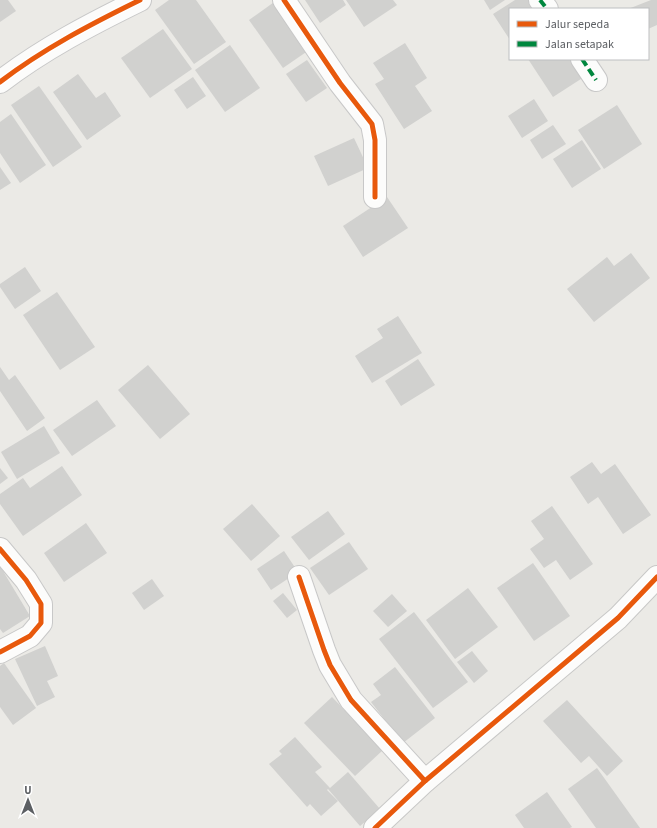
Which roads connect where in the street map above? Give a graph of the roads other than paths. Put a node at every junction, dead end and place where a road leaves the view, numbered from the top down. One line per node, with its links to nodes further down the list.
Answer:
1 (140, 0): 7 (street)
2 (284, 0): 8 (street)
3 (540, 0): 4 (street)
4 (546, 8)
5 (583, 60): 6 (street)
6 (596, 80)
7 (0, 82)
8 (375, 197)
9 (0, 549): 12 (street)
10 (299, 577): 13 (street)
11 (657, 577): 13 (street)
12 (0, 652)
13 (424, 781): 14 (street)
14 (375, 828)

